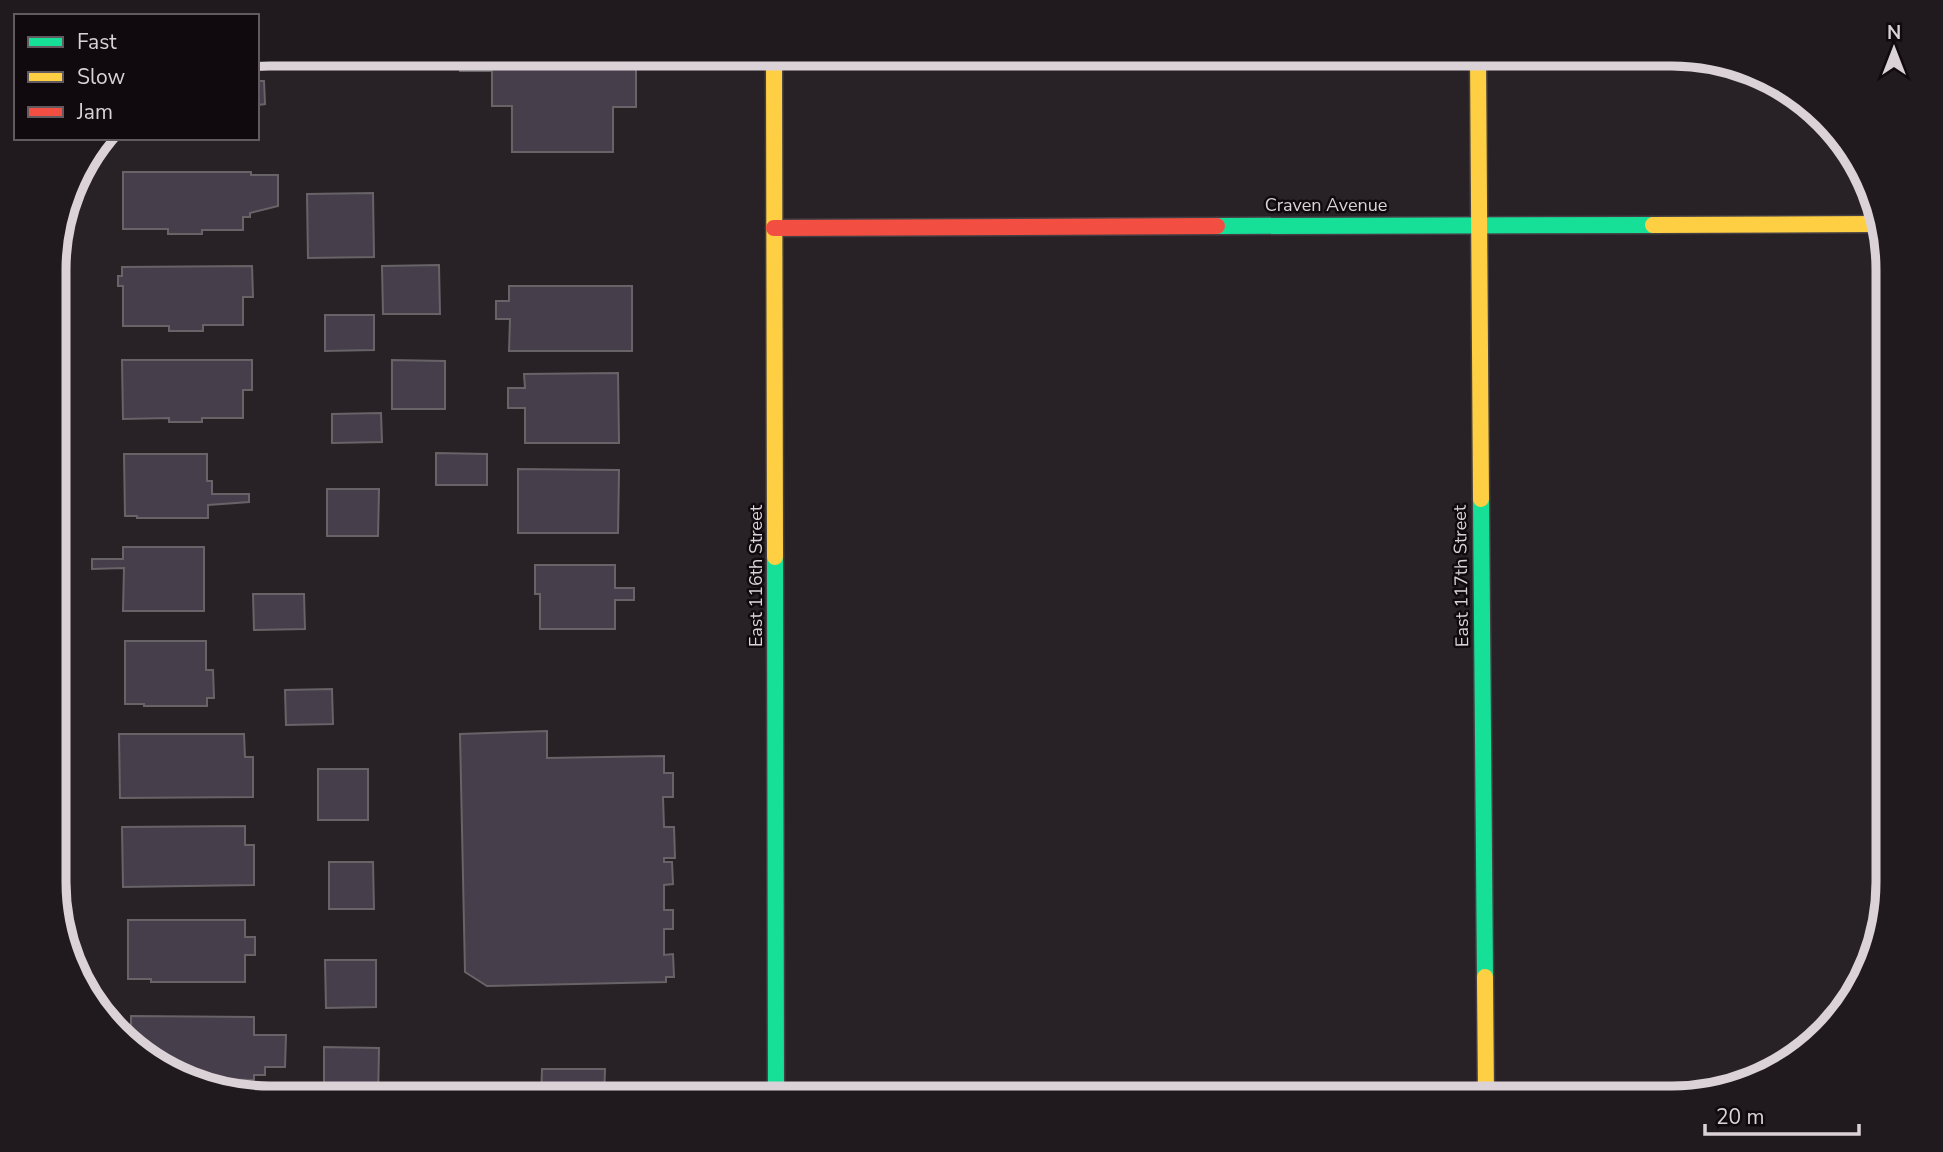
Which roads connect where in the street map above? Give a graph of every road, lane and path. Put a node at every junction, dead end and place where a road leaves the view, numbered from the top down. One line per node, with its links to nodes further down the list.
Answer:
1 (1478, 66): 3 (street, East 117th Street)
2 (774, 67): 5 (street, East 116th Street)
3 (1478, 224): 4 (street, Craven Avenue); 5 (street, Craven Avenue); 6 (street, East 117th Street)
4 (1871, 224)
5 (774, 228): 7 (street, East 116th Street)
6 (1486, 1085)
7 (776, 1086)

